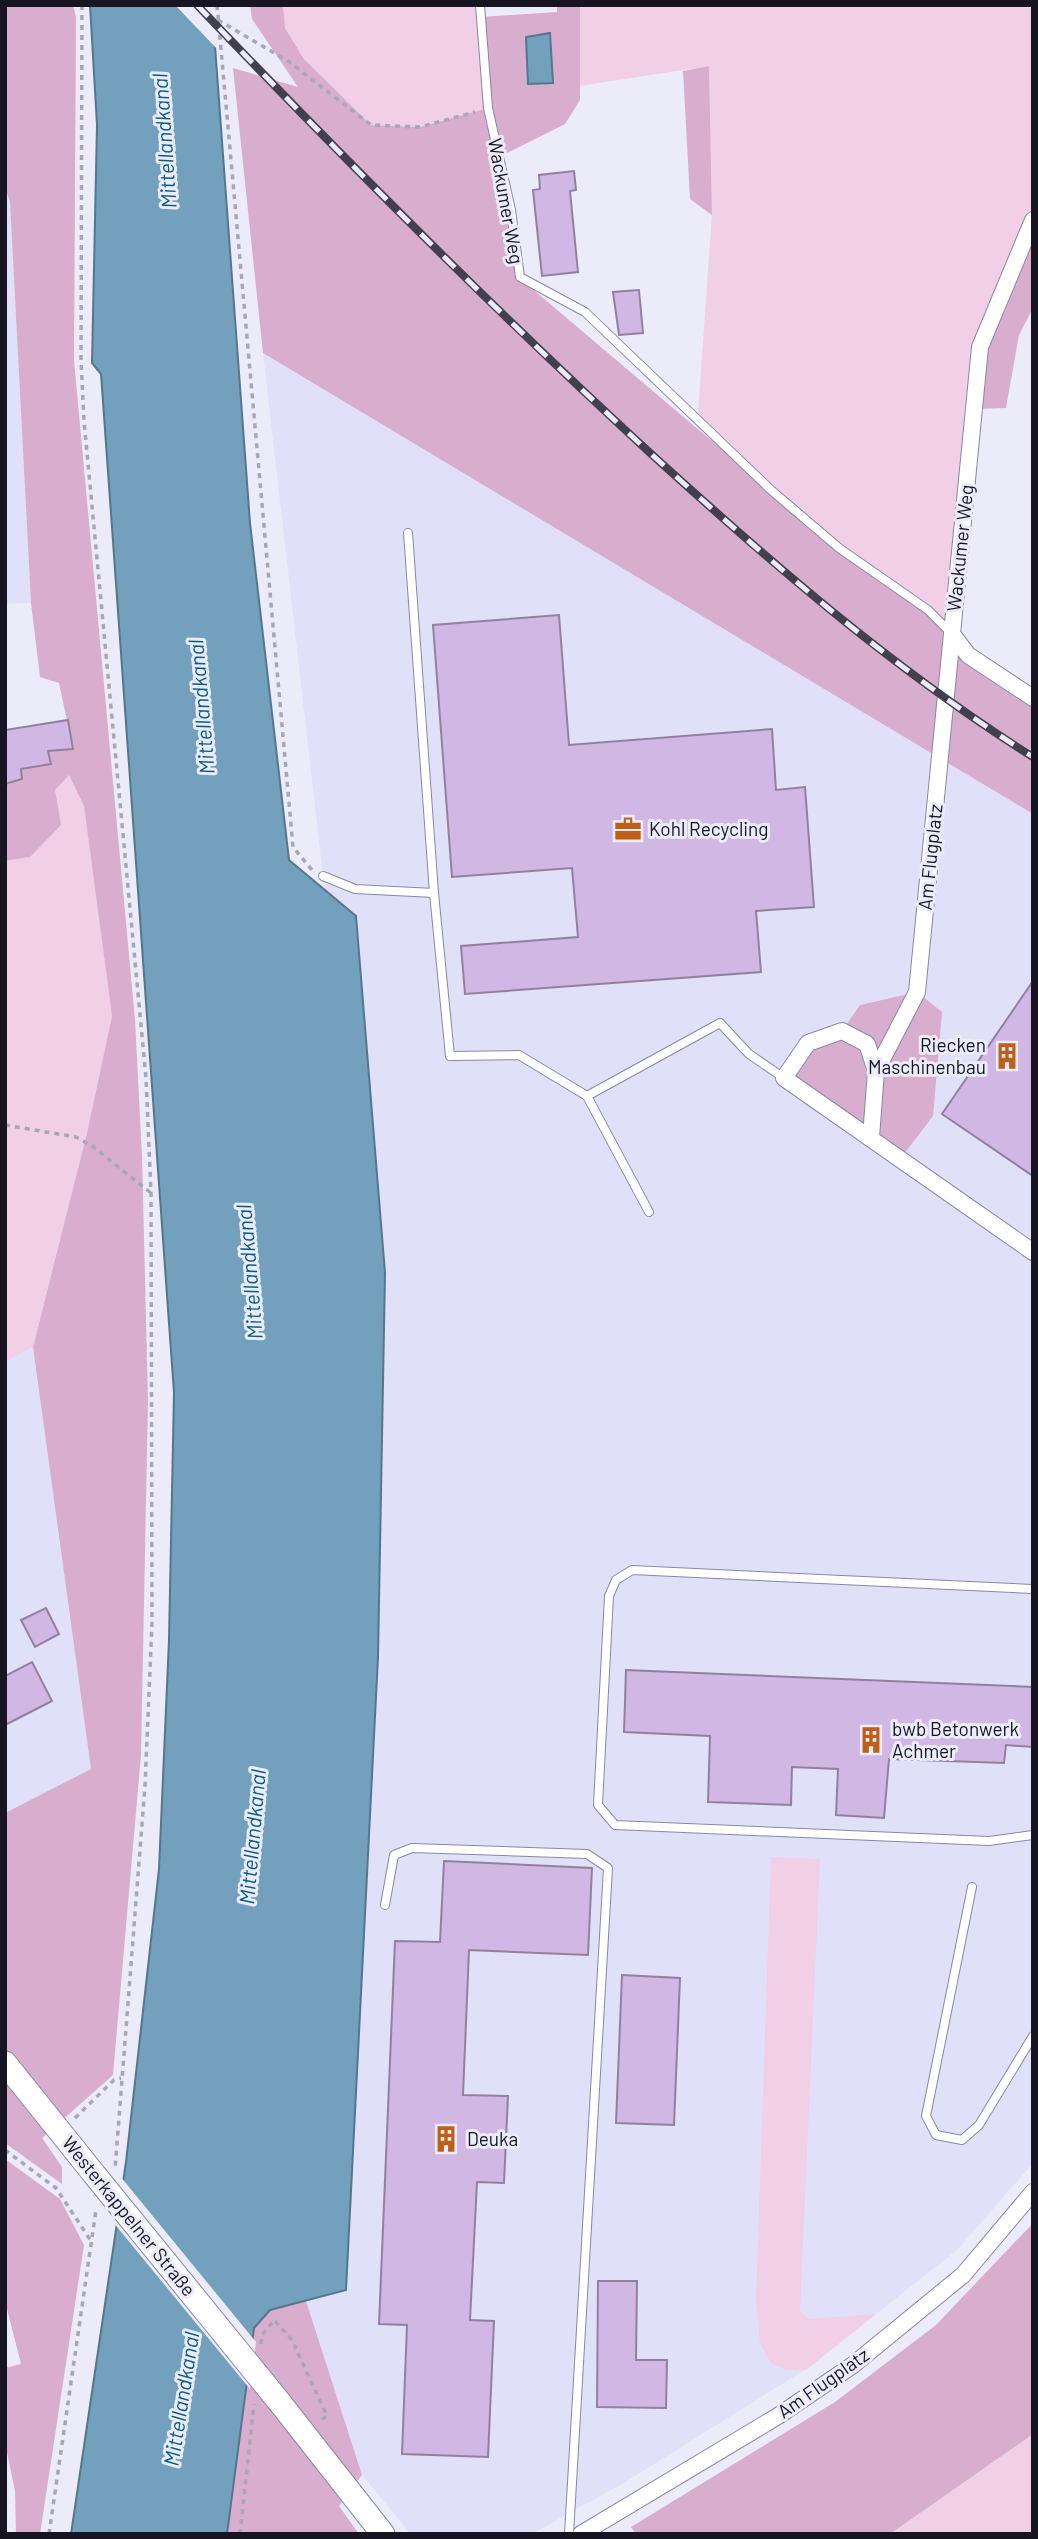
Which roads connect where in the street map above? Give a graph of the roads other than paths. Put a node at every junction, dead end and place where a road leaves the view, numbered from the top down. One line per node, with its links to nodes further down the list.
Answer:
1 (480, 5): 4 (lane, Wackumer Weg)
2 (1033, 220): 4 (street, Wackumer Weg)
3 (408, 533): 7 (lane)
4 (952, 634): 5 (street); 8 (street, Am Flugplatz)
5 (1033, 698)
6 (323, 876): 7 (lane)
7 (434, 893): 10 (lane)
8 (877, 1071): 9 (street); 11 (street, Am Flugplatz)
9 (785, 1078): 10 (lane); 11 (street)
10 (587, 1096): 12 (lane)
11 (871, 1137): 13 (street)
12 (649, 1212)
13 (1033, 1252)
14 (1033, 1589): 15 (lane)
15 (1033, 1835)
16 (972, 1887): 18 (lane)
17 (385, 1905): 22 (lane)
18 (1033, 2036)
19 (5, 2063): 21 (main road, Westerkappelner Straße, bridge)
20 (1033, 2192): 23 (street, Am Flugplatz)
21 (383, 2534)
22 (569, 2534)
23 (581, 2534)

